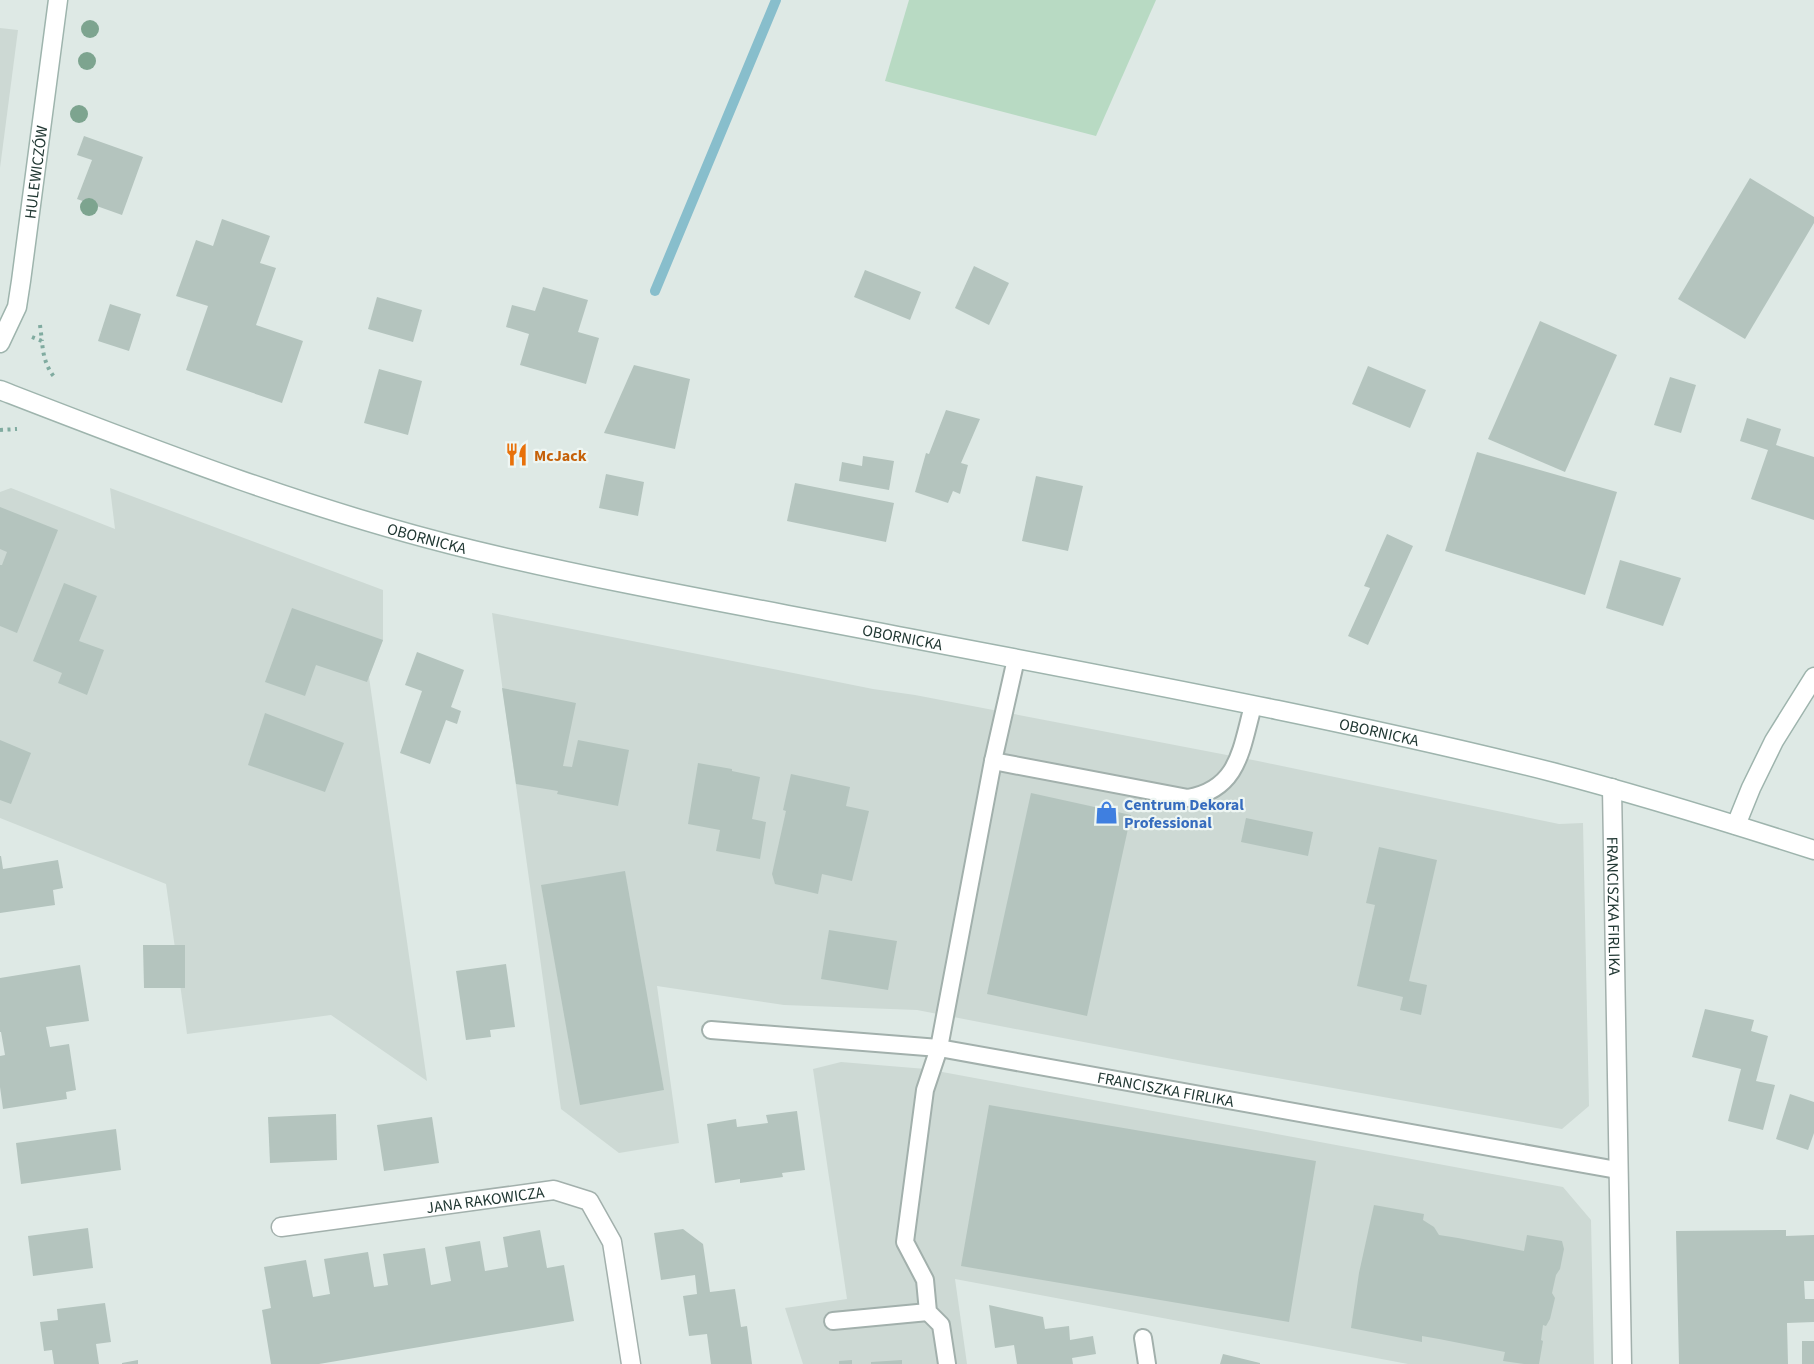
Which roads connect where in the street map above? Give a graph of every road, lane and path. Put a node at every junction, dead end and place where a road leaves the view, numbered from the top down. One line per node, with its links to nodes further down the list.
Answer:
1 (58, 0): 2 (main road, HULEWICZÓW)
2 (0, 343)
3 (0, 390): 4 (main road, OBORNICKA)
4 (1016, 659): 6 (main road, OBORNICKA); 7 (lane)
5 (1814, 677): 9 (main road)
6 (1253, 706): 7 (lane); 8 (main road, OBORNICKA)
7 (993, 761): 12 (lane)
8 (1612, 788): 9 (main road, OBORNICKA); 13 (main road, FRANCISZKA FIRLIKA)
9 (1736, 825): 10 (main road, OBORNICKA)
10 (1814, 850)
11 (711, 1030): 12 (lane, FRANCISZKA FIRLIKA)
12 (939, 1048): 13 (lane, FRANCISZKA FIRLIKA); 15 (lane)
13 (1617, 1170): 21 (main road, FRANCISZKA FIRLIKA)
14 (281, 1227): 18 (main road, JANA RAKOWICZA)
15 (928, 1312): 16 (lane); 19 (lane)
16 (833, 1321)
17 (1143, 1338): 20 (lane)
18 (631, 1364)
19 (947, 1364)
20 (1147, 1364)
21 (1622, 1364)

